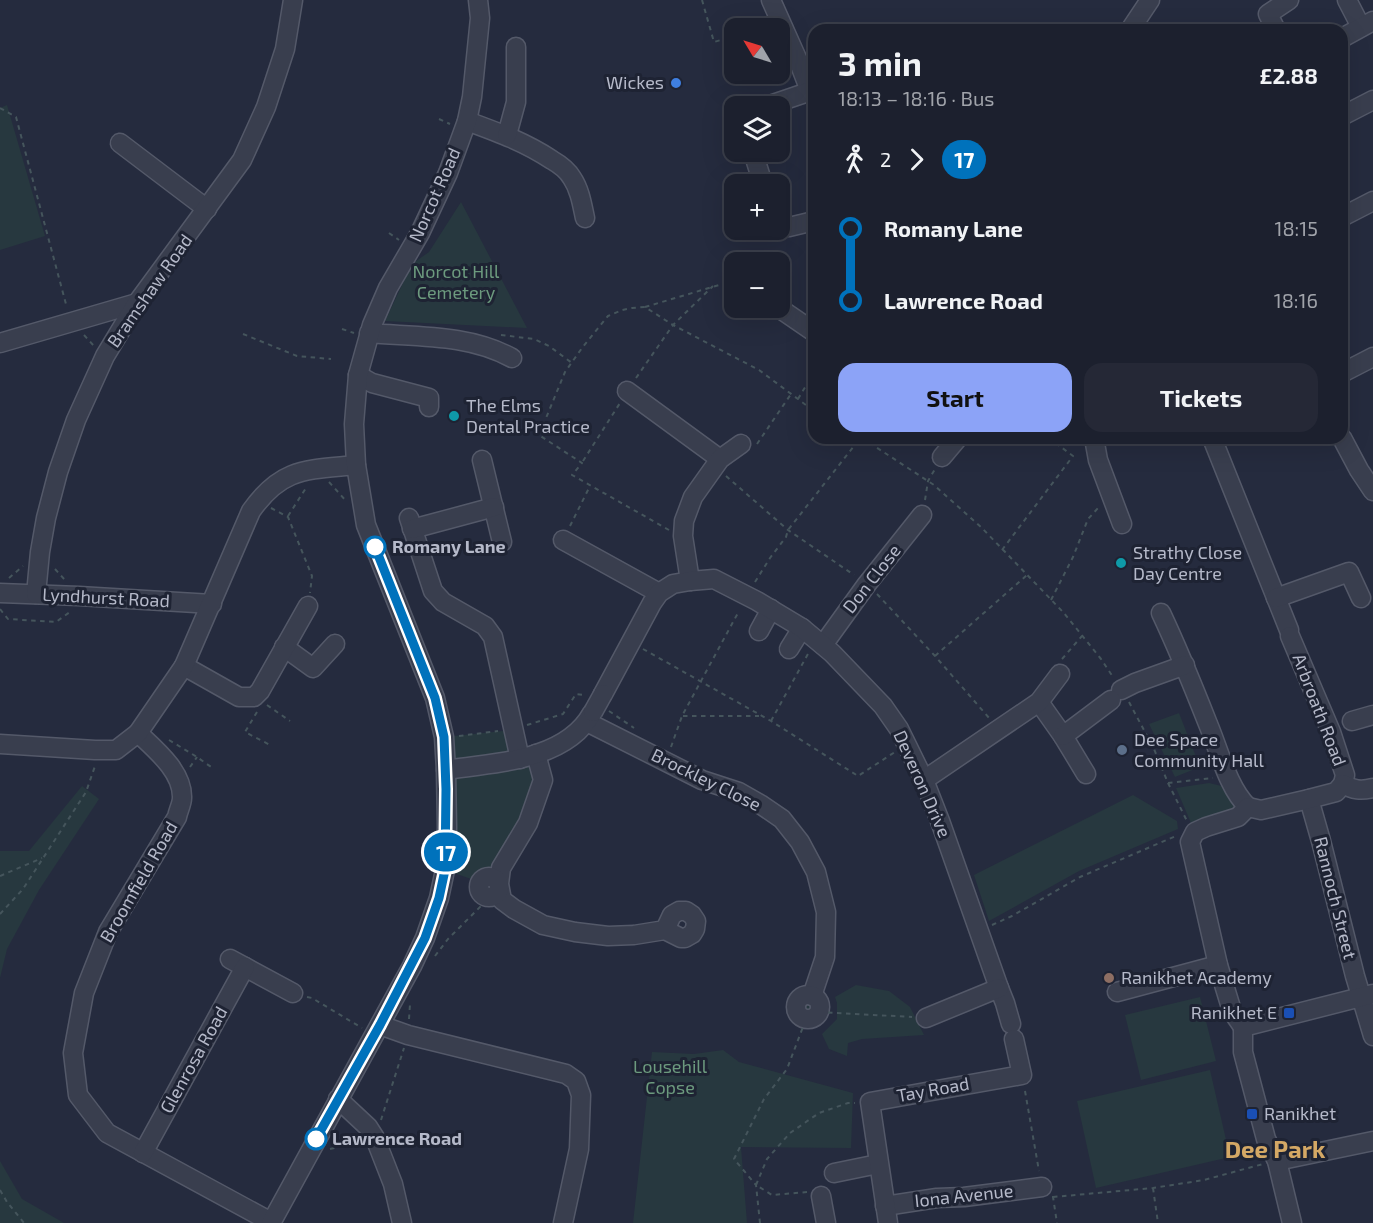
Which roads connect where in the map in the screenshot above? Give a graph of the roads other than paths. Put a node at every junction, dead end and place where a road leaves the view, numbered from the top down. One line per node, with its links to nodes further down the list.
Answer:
1 (293, 0): 21 (street, Bramshaw Road)
2 (478, 0): 17 (street, Norcot Road)
3 (771, 0): 12 (street)
4 (1289, 0): 8 (street)
5 (1347, 0): 9 (street)
6 (1146, 2): 7 (street)
7 (1133, 24)
8 (1273, 24)
9 (1367, 24): 10 (street)
10 (1348, 35)
11 (516, 47): 18 (street)
12 (808, 81)
13 (808, 91): 14 (street)
14 (790, 98)
15 (1373, 100): 16 (street)
16 (1348, 107)
17 (461, 124): 18 (street); 29 (street, Norcot Road)
18 (507, 135): 23 (street)
19 (120, 143): 21 (street)
20 (1373, 201): 22 (street)
21 (207, 209): 26 (street, Bramshaw Road)
22 (1348, 214)
23 (585, 218)
24 (808, 222): 25 (street)
25 (790, 228)
26 (137, 303): 30 (street); 56 (street, Bramshaw Road)
27 (790, 313): 28 (street)
28 (806, 319)
29 (365, 334): 31 (street); 34 (street, Norcot Road)
30 (0, 343)
31 (504, 348)
32 (1373, 357): 33 (street)
33 (1348, 370)
34 (358, 375): 36 (street); 45 (street, Norcot Road)
35 (627, 392): 43 (street)
36 (429, 407)
37 (741, 444): 43 (street)
38 (953, 444): 42 (street)
39 (1095, 444): 50 (street)
40 (1217, 444): 57 (street, Arbroath Road)
41 (1347, 444): 46 (street)
42 (942, 457)
43 (720, 459): 53 (street)
44 (482, 460): 48 (street)
45 (356, 465): 59 (street); 79 (street, Norcot Road)
46 (1366, 467): 47 (street)
47 (1373, 491)
48 (494, 507): 52 (street); 78 (street)
49 (922, 515): 64 (street, Don Close)
50 (1122, 524)
51 (563, 540): 55 (street)
52 (502, 542)
53 (690, 580): 55 (street, Deveron Drive); 61 (street, Deveron Drive)
54 (0, 593): 56 (street, Lyndhurst Road)
55 (658, 593): 73 (street, bridge)
56 (36, 594): 59 (street, Lyndhurst Road)
57 (1276, 598): 58 (street); 82 (street, Arbroath Road)
58 (1360, 598)
59 (212, 604): 69 (street)
60 (308, 606): 66 (street)
61 (771, 609): 63 (street); 64 (street, Deveron Drive)
62 (1161, 613): 68 (street)
63 (759, 632)
64 (814, 638): 67 (street, Don Close); 81 (street, Deveron Drive)
65 (335, 644): 66 (street)
66 (284, 647): 69 (street)
67 (789, 649)
68 (1185, 665): 76 (street); 85 (street)
69 (184, 666): 75 (street)
70 (1060, 674): 71 (street)
71 (1039, 702): 76 (street); 81 (street)
72 (1373, 715): 74 (street)
73 (590, 717): 78 (street); 92 (street, Brockley Close)
74 (1352, 721)
75 (141, 729): 77 (street); 100 (street, Broomfield Road)
76 (1063, 736): 80 (street)
77 (0, 744)
78 (528, 757): 79 (street); 86 (street)
79 (446, 770): 95 (street, Norcot Road)
80 (1086, 774)
81 (924, 780): 88 (street, Deveron Drive)
82 (1343, 783): 83 (street); 84 (street)
83 (1373, 788)
84 (1309, 799): 85 (street); 91 (street, Rannoch Street)
85 (1248, 807): 87 (street)
86 (665, 930)
87 (1218, 965): 89 (street); 94 (street)
88 (999, 988): 93 (street); 97 (street, Deveron Drive)
89 (1117, 992)
90 (293, 993): 100 (street, Glenrosa Road)
91 (1367, 996): 94 (street); 96 (street, Rannoch Street)
92 (812, 1009)
93 (926, 1018)
94 (1243, 1027): 101 (street)
95 (377, 1030): 98 (street, Norcot Road); 109 (street)
96 (1373, 1036)
97 (1022, 1075): 102 (street, Tay Road)
98 (338, 1099): 107 (street, Norcot Road); 108 (street)
99 (1373, 1141): 101 (street)
100 (143, 1153): 107 (street, Broomfield Road)
101 (1277, 1161): 111 (street)
102 (878, 1164): 103 (street); 106 (street)
103 (834, 1173)
104 (1047, 1192): 106 (street, Iona Avenue)
105 (821, 1196): 110 (street)
106 (887, 1214)
107 (271, 1223)
108 (402, 1223)
109 (563, 1223)
110 (826, 1223)
111 (1292, 1223)

